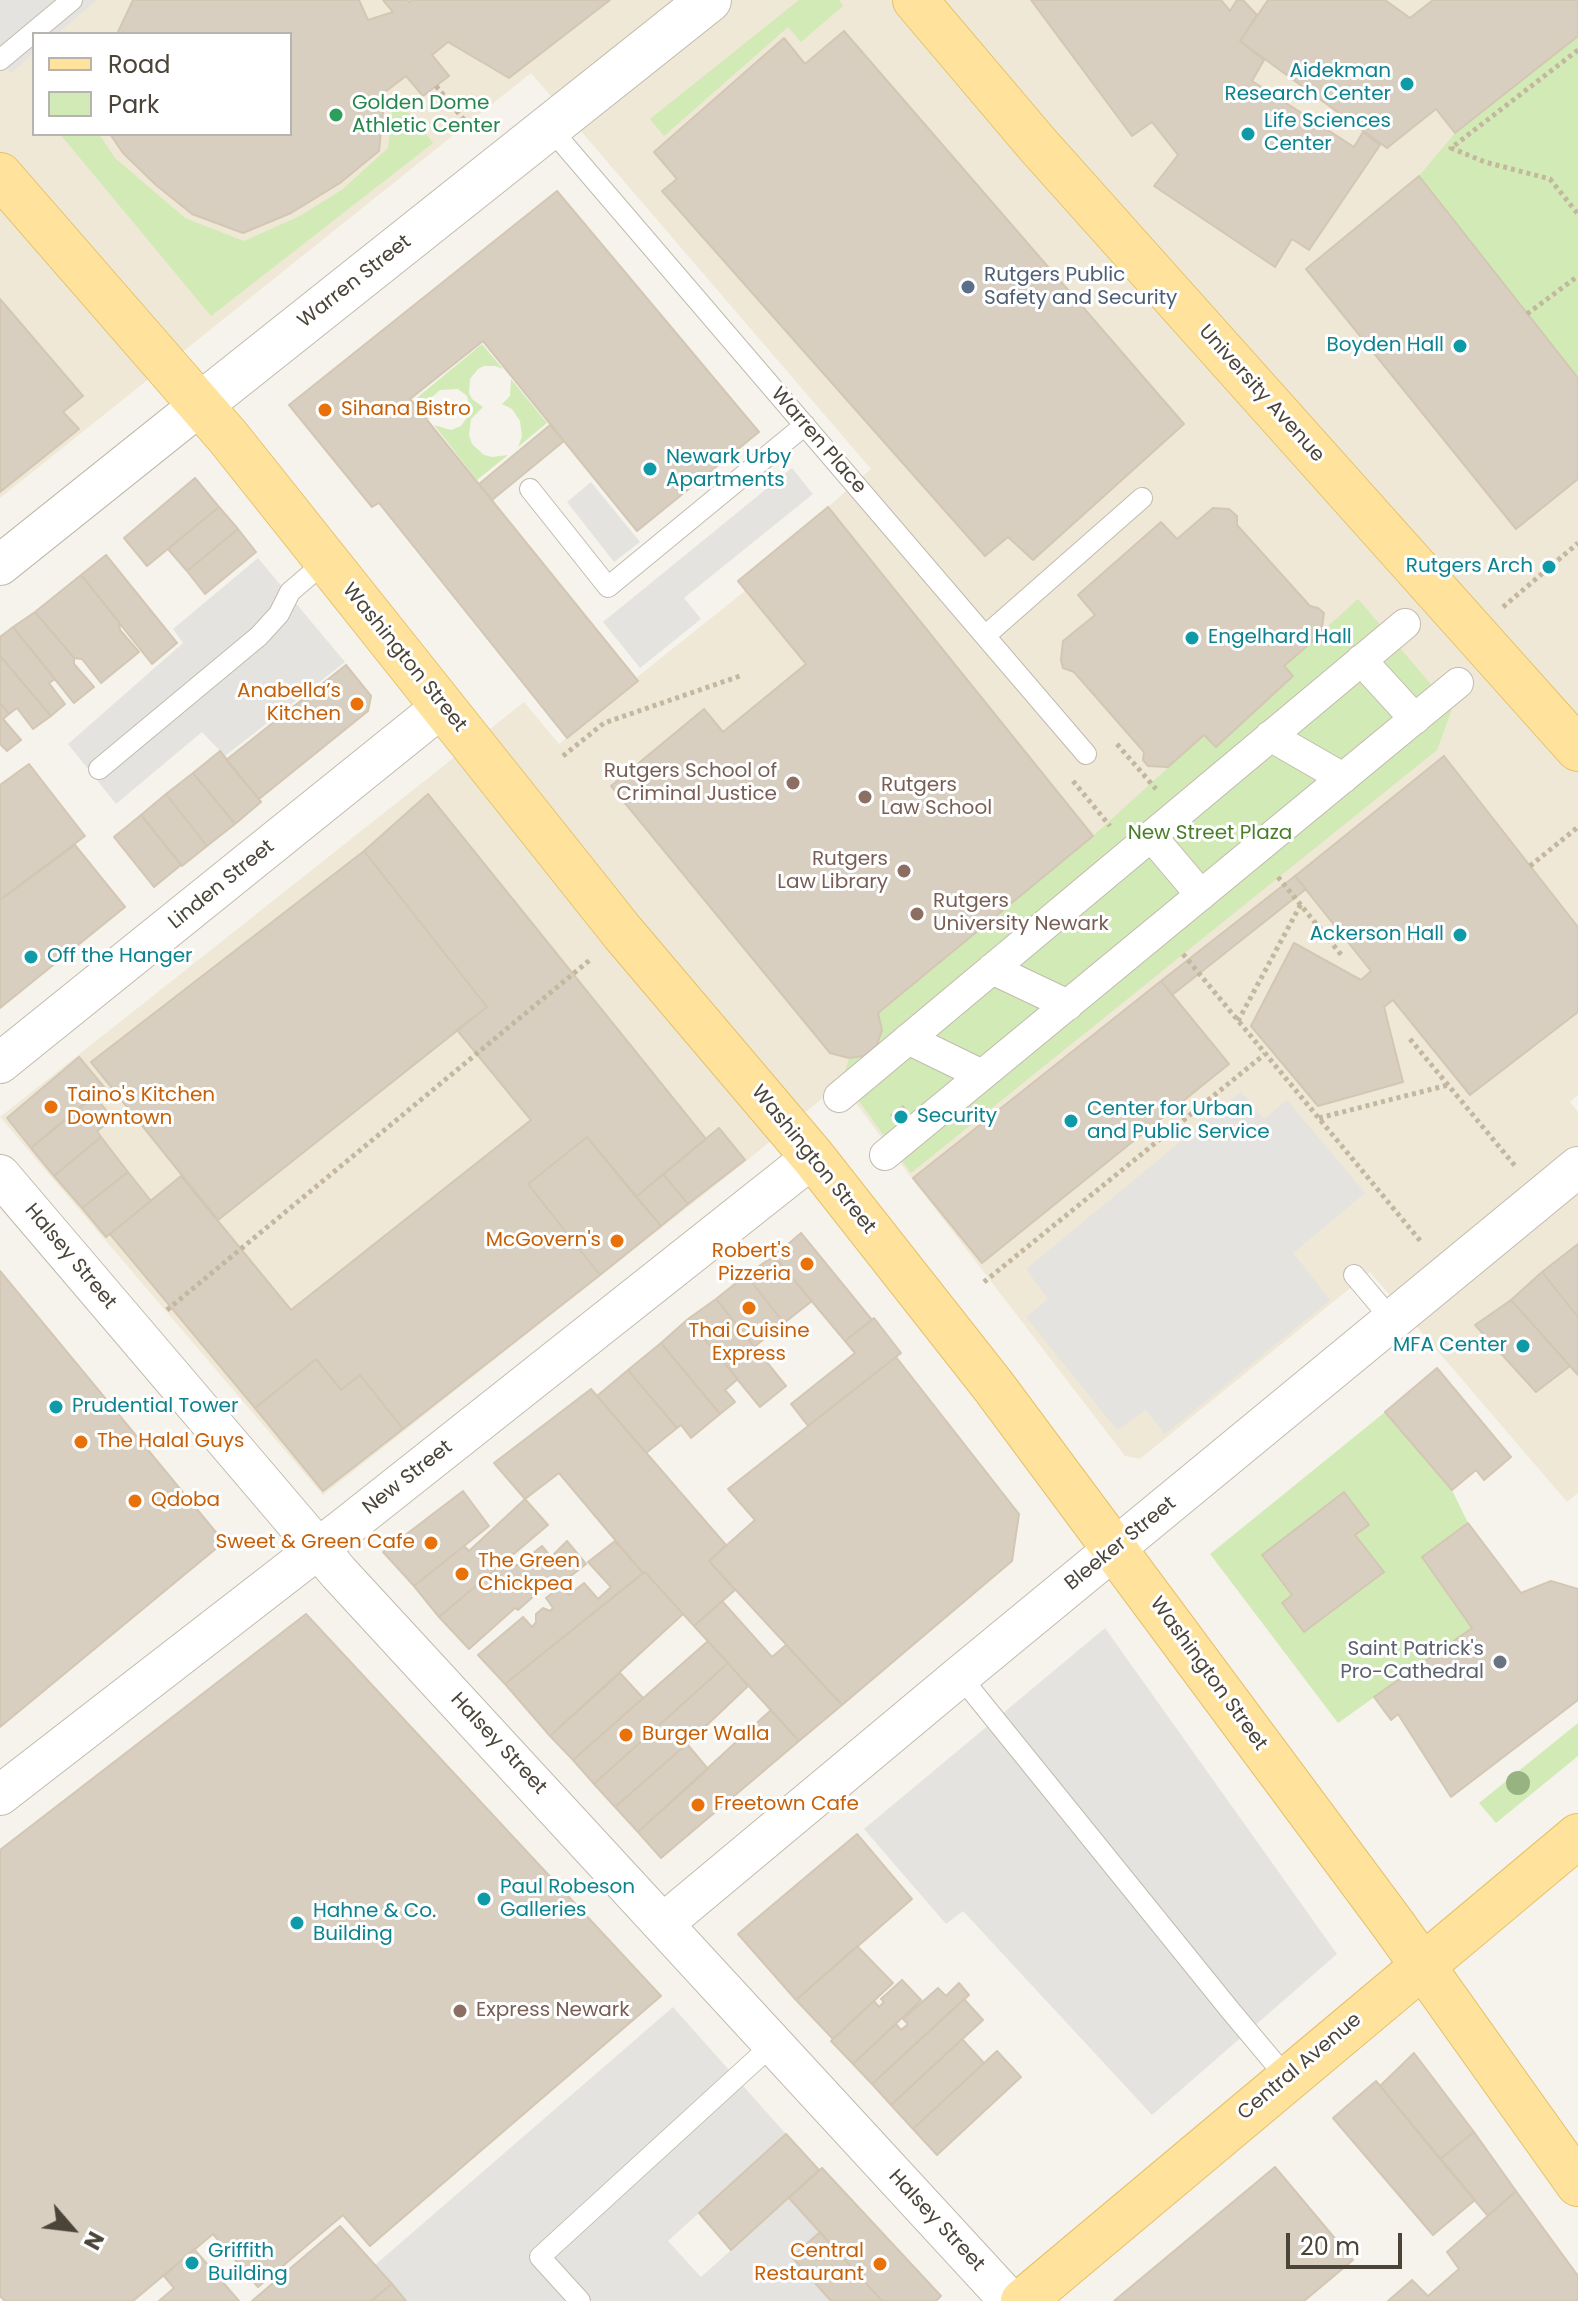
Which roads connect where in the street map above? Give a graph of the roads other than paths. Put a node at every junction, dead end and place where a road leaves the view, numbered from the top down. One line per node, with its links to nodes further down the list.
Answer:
1 (72, 0): 4 (lane)
2 (709, 0): 7 (street, Warren Street)
3 (915, 0): 22 (main road, University Avenue)
4 (34, 32)
5 (32, 33): 6 (lane)
6 (0, 60)
7 (550, 128): 9 (street, Warren Street); 10 (lane, Warren Place)
8 (0, 175): 9 (main road, Washington Street)
9 (200, 405): 13 (main road, Washington Street); 14 (street, Warren Street)
10 (805, 425): 11 (lane); 16 (lane, Warren Place)
11 (530, 489)
12 (1142, 498): 16 (lane)
13 (326, 561): 19 (main road, Washington Street); 24 (lane)
14 (0, 565)
15 (1405, 624): 17 (street)
16 (985, 636): 23 (lane, Warren Place)
17 (1361, 660): 20 (street); 21 (street)
18 (1458, 683): 20 (street)
19 (443, 706): 31 (street, Linden Street); 35 (main road, Washington Street)
20 (1415, 719): 25 (street)
21 (1270, 736): 25 (street); 26 (street)
22 (1578, 749)
23 (1086, 754)
24 (99, 769)
25 (1343, 778): 27 (street)
26 (1142, 844): 27 (street); 28 (street)
27 (1201, 895): 29 (street)
28 (992, 969): 29 (street); 30 (street)
29 (1068, 1005): 32 (street)
30 (908, 1039): 32 (street); 33 (street)
31 (0, 1063)
32 (982, 1075): 34 (street)
33 (839, 1097)
34 (885, 1155)
35 (813, 1157): 40 (street, New Street); 41 (main road, Washington Street)
36 (1578, 1167): 39 (street, Bleeker Street)
37 (0, 1175): 40 (street, Halsey Street)
38 (1354, 1275): 39 (lane)
39 (1392, 1320): 41 (street, Bleeker Street)
40 (318, 1549): 43 (street, New Street); 45 (street, Halsey Street)
41 (1116, 1549): 42 (street, Bleeker Street); 46 (main road, Washington Street)
42 (960, 1676): 45 (street, Bleeker Street); 48 (lane)
43 (0, 1795)
44 (1578, 1836): 46 (main road, Central Avenue)
45 (664, 1923): 47 (street, Halsey Street)
46 (1422, 1965): 48 (main road, Central Avenue); 49 (main road, Washington Street)
47 (773, 2044): 50 (lane); 51 (street, Halsey Street)
48 (1287, 2078): 52 (main road, Central Avenue)
49 (1578, 2184)
50 (580, 2301)
51 (1010, 2301)
52 (1023, 2301)

